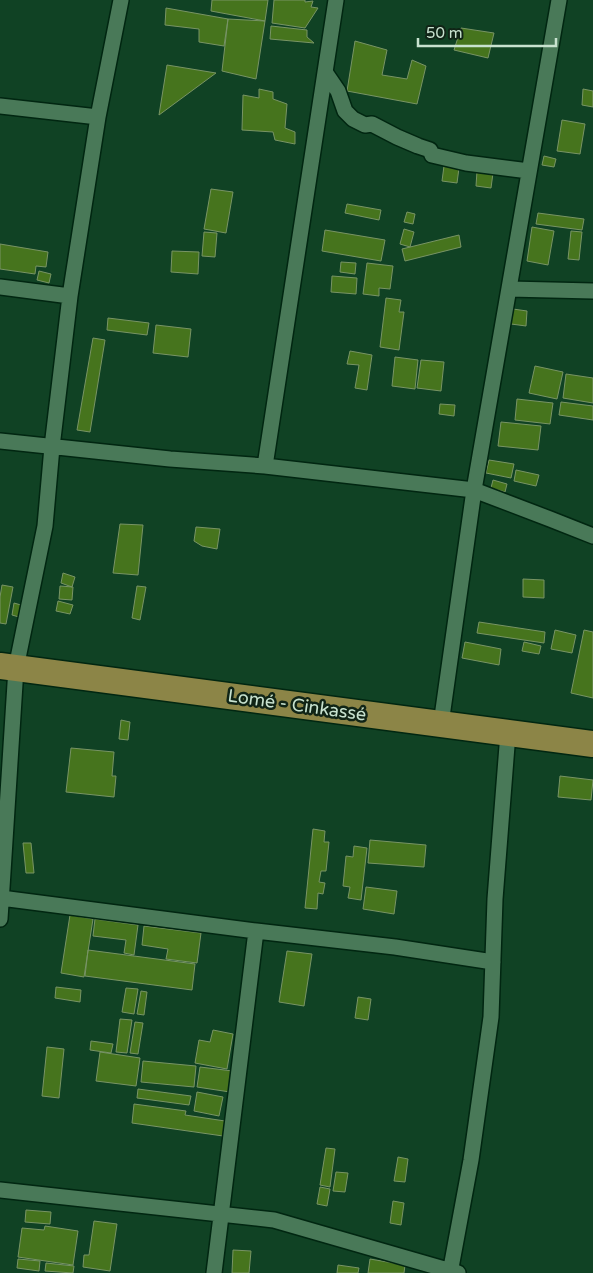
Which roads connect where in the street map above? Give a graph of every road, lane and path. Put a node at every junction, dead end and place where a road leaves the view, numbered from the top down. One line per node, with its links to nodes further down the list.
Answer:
1 (122, 0): 6 (street)
2 (336, 0): 4 (street)
3 (559, 0): 7 (street)
4 (325, 72): 7 (street); 14 (street)
5 (0, 106): 6 (street)
6 (98, 117): 11 (street)
7 (529, 171): 9 (street)
8 (0, 287): 11 (street)
9 (509, 289): 10 (street); 15 (street)
10 (593, 291)
11 (70, 296): 13 (street)
12 (0, 441): 13 (street)
13 (52, 448): 14 (street); 17 (street)
14 (265, 466): 15 (street)
15 (474, 490): 16 (street); 18 (street)
16 (593, 536)
17 (8, 667): 18 (highway, Lomé - Cinkassé); 21 (street)
18 (441, 724): 19 (highway, Lomé - Cinkassé)
19 (508, 733): 20 (highway, Lomé - Cinkassé); 24 (street)
20 (593, 744)
21 (1, 898): 22 (street); 23 (street)
22 (0, 918)
23 (256, 931): 24 (street); 26 (street)
24 (493, 962): 27 (street)
25 (0, 1190): 26 (street)
26 (220, 1214): 27 (street); 28 (street)
27 (453, 1272)
28 (214, 1273)

